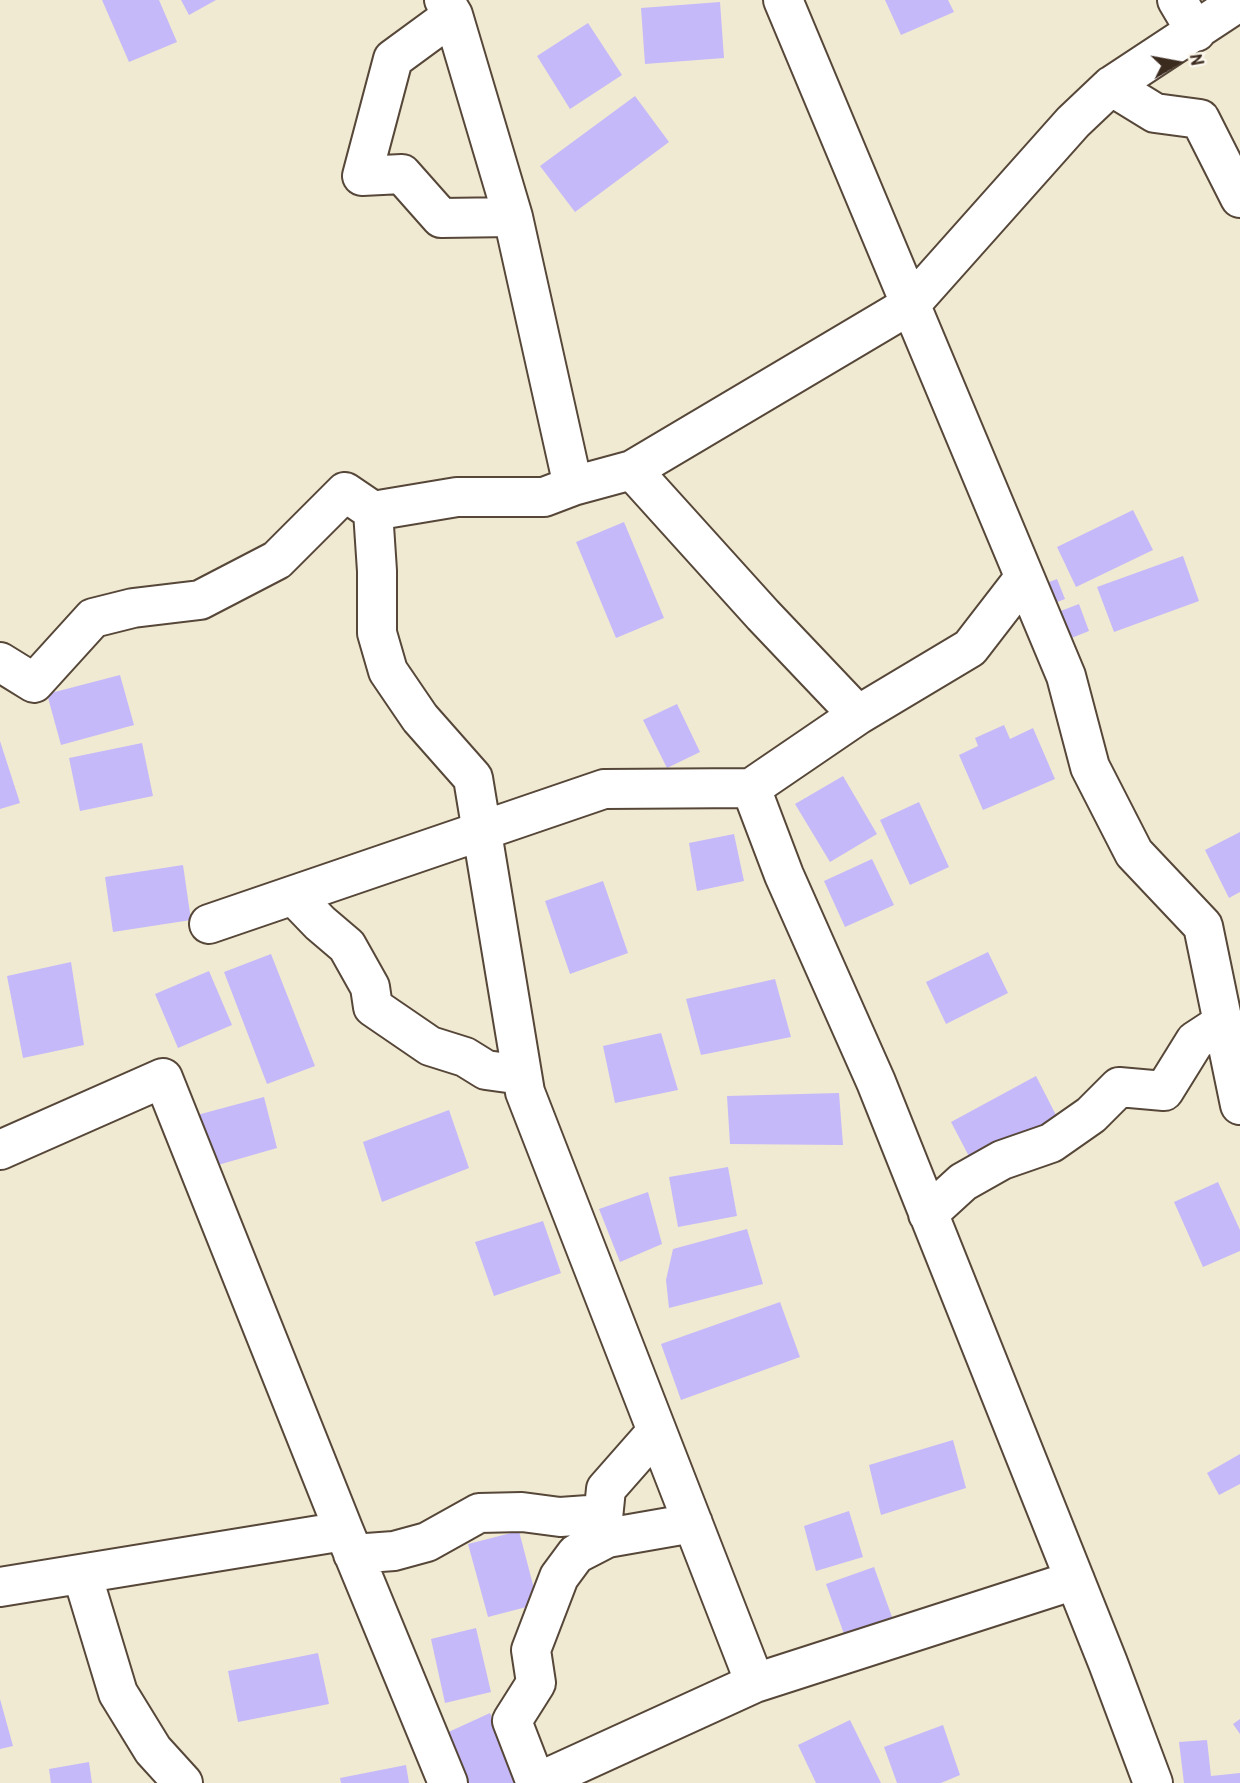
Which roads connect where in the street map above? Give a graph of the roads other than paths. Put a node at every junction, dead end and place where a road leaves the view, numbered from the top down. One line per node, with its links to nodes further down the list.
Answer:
1 (783, 0): 8 (street)
2 (1240, 1): 4 (street)
3 (449, 8): 7 (street); 7 (street)
4 (1186, 16): 5 (street)
5 (1111, 86): 6 (street); 8 (street)
6 (1240, 198)
7 (513, 217): 10 (street)
8 (911, 305): 9 (street); 12 (street)
9 (632, 470): 10 (street); 14 (street)
10 (573, 486): 11 (street)
11 (373, 511): 13 (street); 16 (street)
12 (1024, 578): 14 (street); 19 (street)
13 (0, 662)
14 (858, 715): 15 (street)
15 (751, 788): 16 (street); 23 (street)
16 (482, 832): 17 (street); 20 (street)
17 (294, 895): 18 (street); 20 (street)
18 (209, 924)
19 (1224, 1022): 21 (street); 23 (street)
20 (522, 1075): 24 (street)
21 (1240, 1105)
22 (0, 1150): 27 (street)
23 (928, 1214): 29 (street)
24 (657, 1431): 25 (street); 26 (street)
25 (693, 1523): 26 (street); 31 (street)
26 (605, 1526): 27 (street); 32 (street)
27 (348, 1543): 28 (street); 34 (street)
28 (82, 1574): 30 (street); 33 (street)
29 (1075, 1580): 31 (street); 35 (street)
30 (0, 1587)
31 (755, 1683): 32 (street)
32 (551, 1780)
33 (183, 1783)
34 (448, 1783)
35 (1153, 1783)

